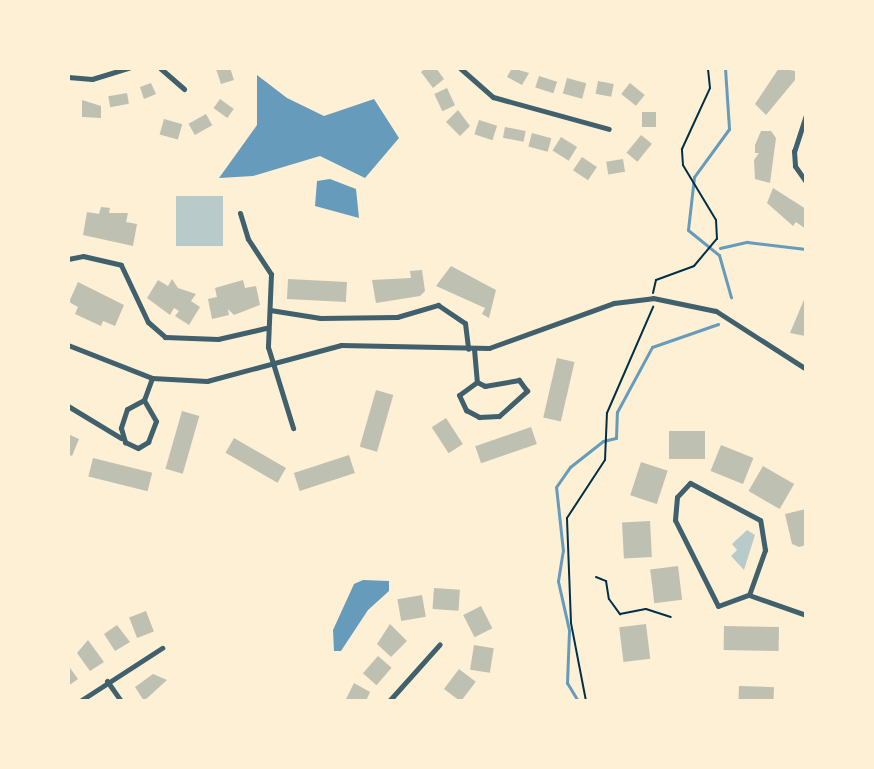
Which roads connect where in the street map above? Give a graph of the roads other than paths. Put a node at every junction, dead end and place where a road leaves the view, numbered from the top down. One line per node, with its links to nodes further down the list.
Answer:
1 (128, 68): 4 (street)
2 (160, 68): 5 (street)
3 (460, 68): 7 (street)
4 (68, 77)
5 (184, 89)
6 (806, 115): 8 (street)
7 (609, 129)
8 (806, 182)
9 (240, 213): 11 (street)
10 (68, 259): 12 (street)
11 (270, 310): 12 (street); 14 (street)
12 (266, 328): 15 (street)
13 (68, 345): 17 (street)
14 (471, 349): 15 (street); 16 (street); 18 (street)
15 (274, 363): 17 (street); 21 (street)
16 (806, 369)
17 (152, 378): 19 (street)
18 (477, 382): 18 (street)
19 (144, 400): 22 (street); 22 (street)
20 (68, 406): 22 (street)
21 (293, 428)
22 (122, 438)
23 (749, 595): 23 (street); 24 (street)
24 (806, 615)
25 (440, 644): 30 (street)
26 (162, 648): 27 (street)
27 (107, 681): 28 (street); 29 (street)
28 (80, 701)
29 (121, 701)
30 (389, 701)

